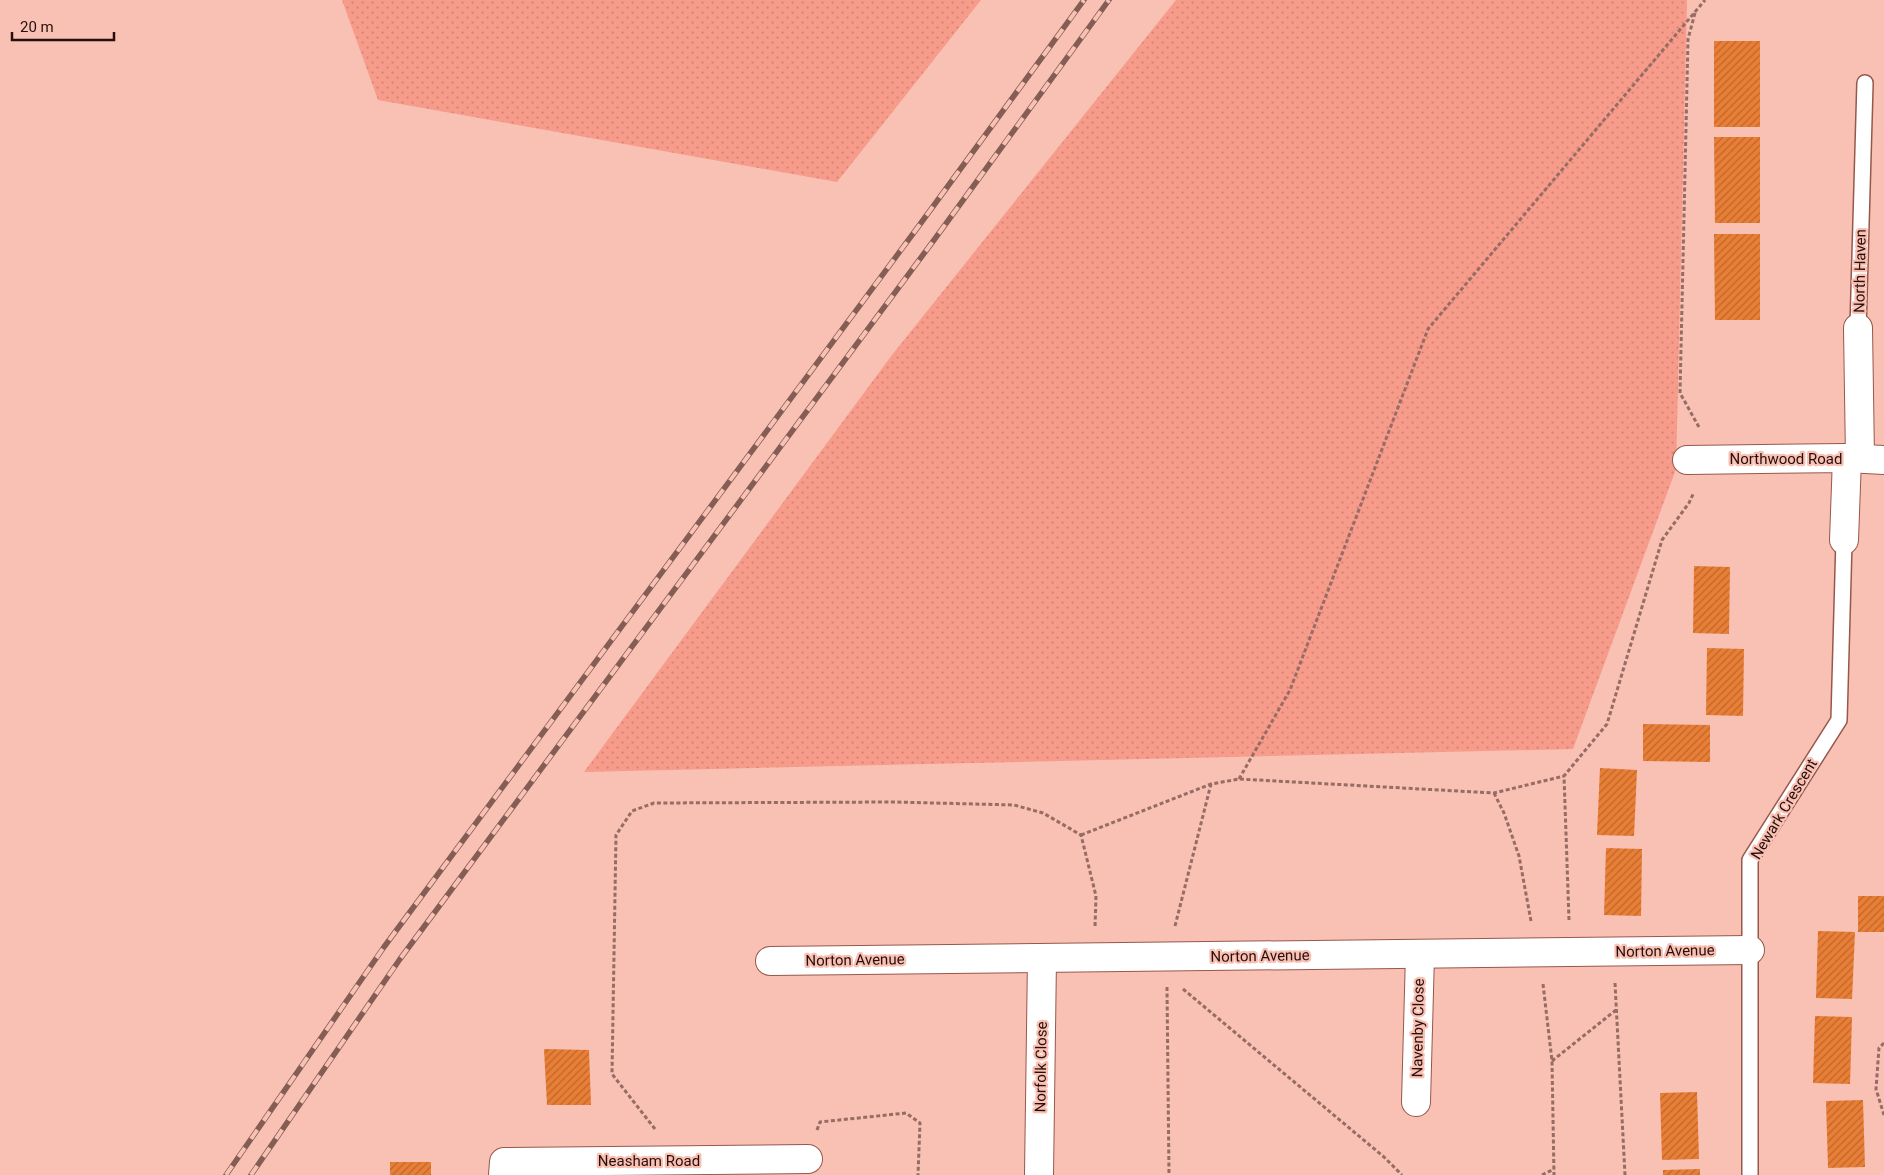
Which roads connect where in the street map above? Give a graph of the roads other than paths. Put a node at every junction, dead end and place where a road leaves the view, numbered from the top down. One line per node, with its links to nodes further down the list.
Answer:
1 (1865, 83): 2 (lane, North Haven)
2 (1858, 328): 3 (street, North Haven)
3 (1864, 459): 4 (street, Northwood Road); 5 (street, North Haven)
4 (1699, 460)
5 (1844, 540): 6 (lane, Newark Crescent)
6 (1750, 950): 7 (street, Norton Avenue); 14 (lane, Newark Crescent)
7 (1420, 954): 8 (street, Norton Avenue); 10 (street, Navenby Close)
8 (1042, 958): 9 (street, Norton Avenue); 13 (street, Norfolk Close)
9 (770, 961)
10 (1416, 1102)
11 (808, 1159): 12 (street, Neasham Road)
12 (503, 1175)
13 (1040, 1175)
14 (1750, 1175)

